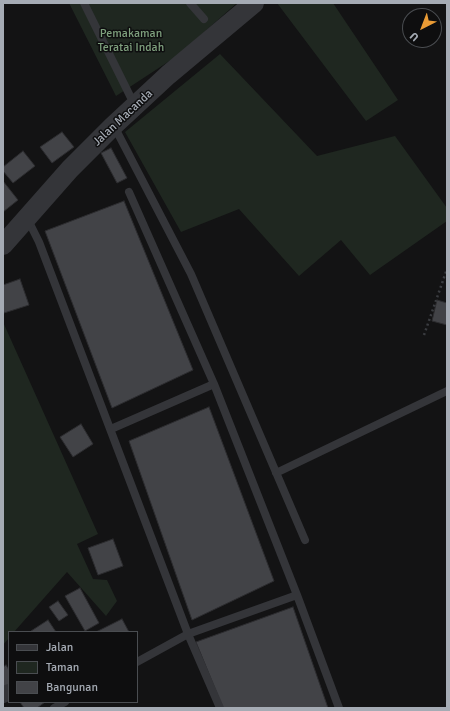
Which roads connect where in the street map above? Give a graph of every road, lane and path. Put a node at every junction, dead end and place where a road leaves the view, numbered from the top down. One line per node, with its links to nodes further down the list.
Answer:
1 (84, 3): 5 (lane)
2 (190, 3): 4 (lane)
3 (254, 3): 5 (street, Jalan Macanda)
4 (204, 19)
5 (135, 106): 6 (street, Jalan Macanda)
6 (114, 126): 8 (street, Jalan Macanda); 15 (lane)
7 (129, 192): 12 (lane)
8 (27, 218): 9 (street, Jalan Macanda); 14 (lane)
9 (3, 245)
10 (447, 269): 11 (path)
11 (424, 335)
12 (214, 384): 14 (lane); 17 (lane)
13 (447, 391): 15 (lane)
14 (111, 429): 18 (lane)
15 (276, 473): 16 (lane)
16 (305, 540)
17 (297, 595): 18 (lane); 23 (lane)
18 (188, 634): 19 (lane); 22 (lane)
19 (138, 661)
20 (63, 703): 21 (lane)
21 (54, 708)
22 (220, 708)
23 (339, 708)

